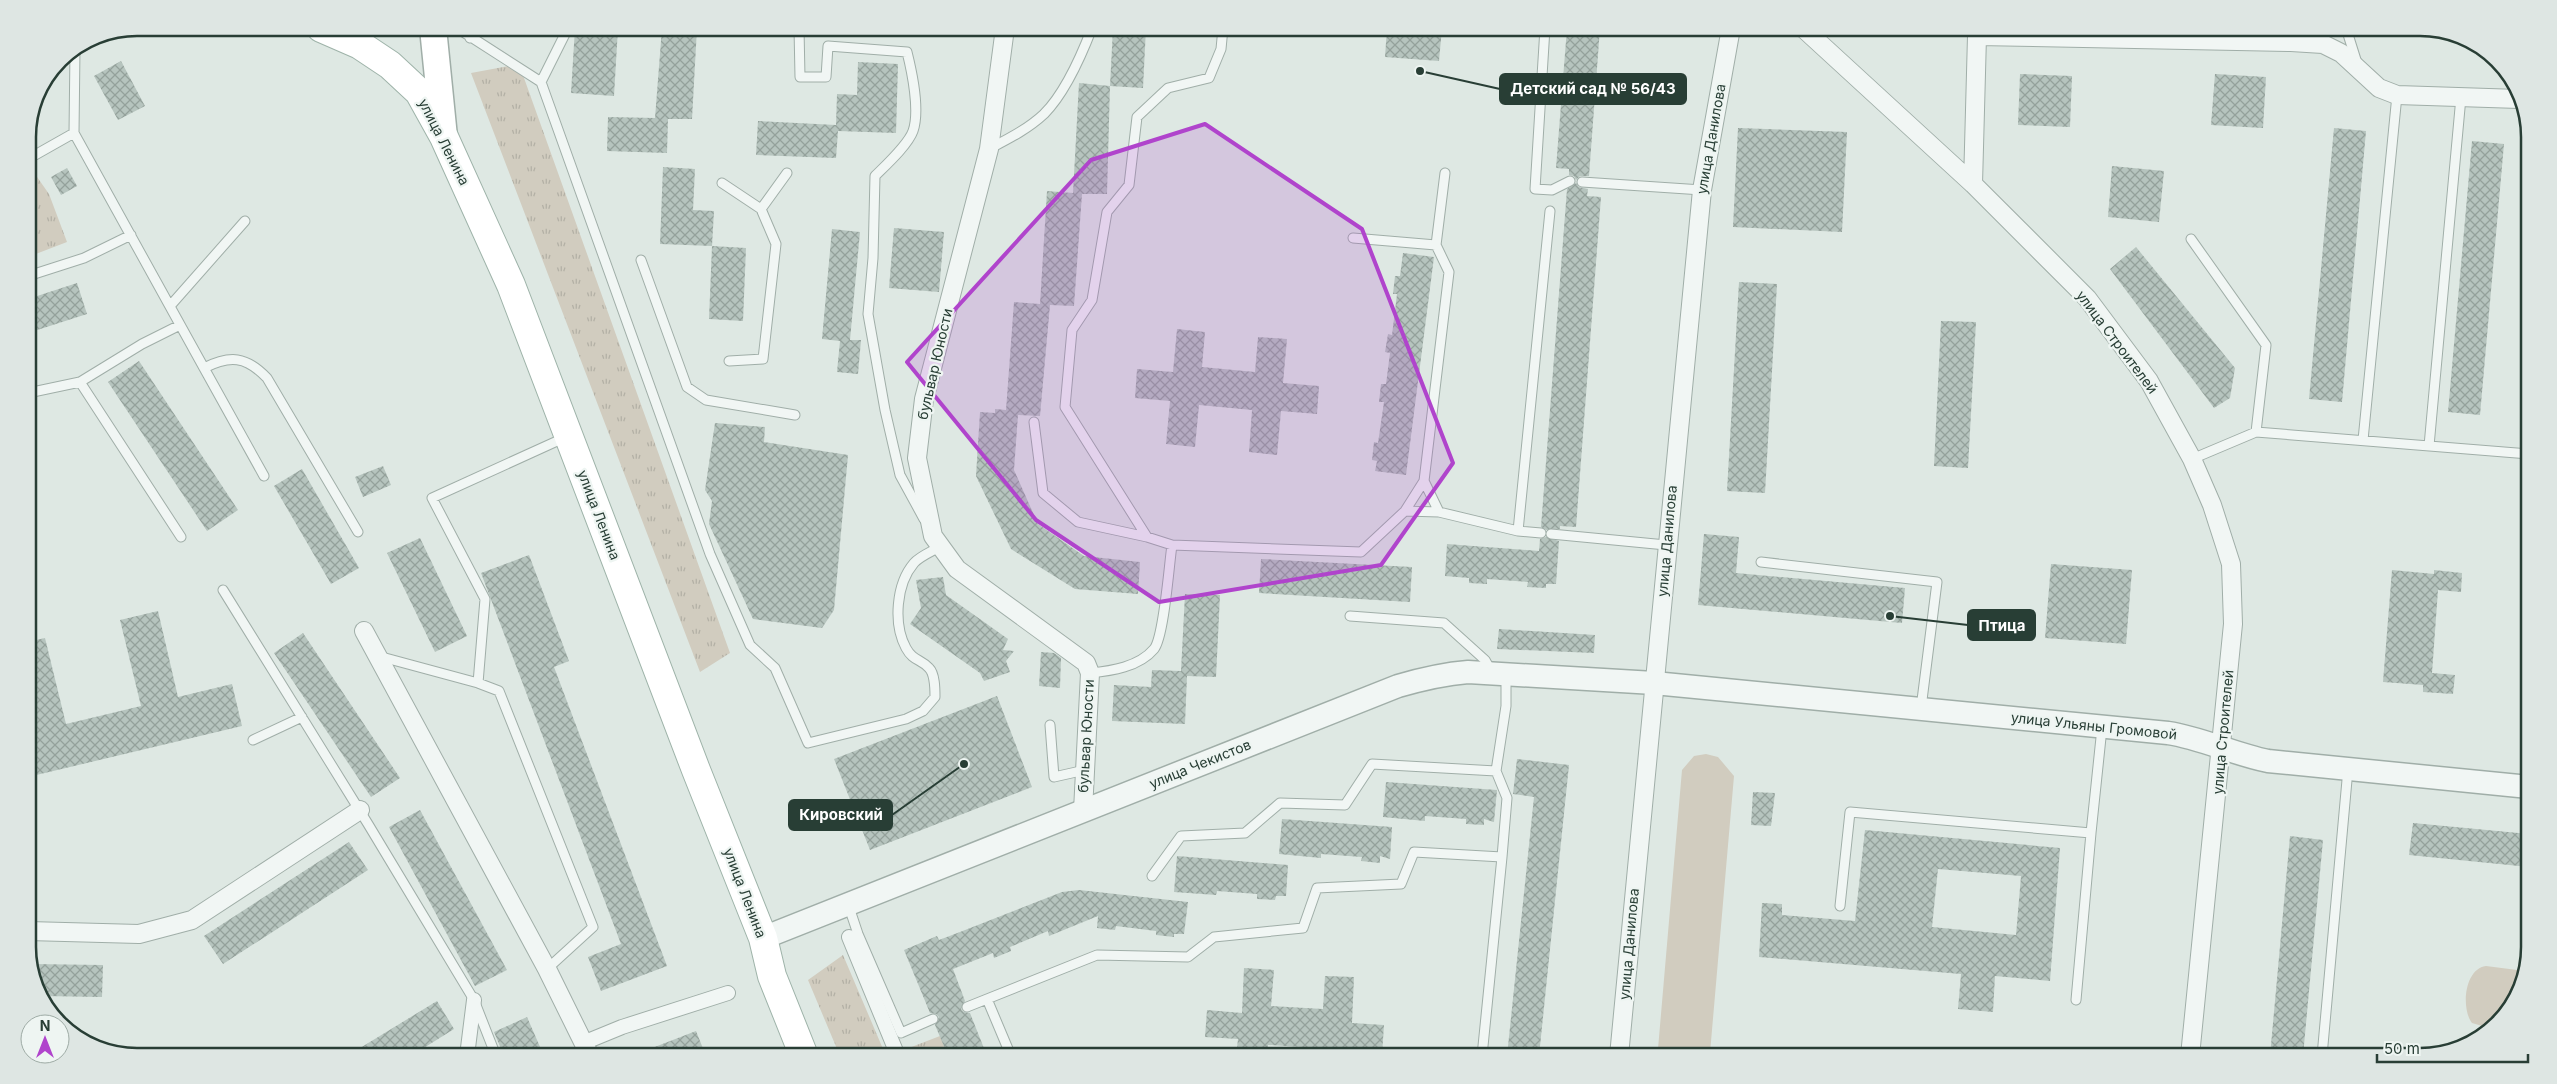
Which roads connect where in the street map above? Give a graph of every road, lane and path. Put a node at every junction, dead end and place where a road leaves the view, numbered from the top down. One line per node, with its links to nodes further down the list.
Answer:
1 (339, 36): 23 (main road, улица Ленина)
2 (434, 36): 23 (main road)
3 (467, 36): 15 (lane)
4 (564, 36): 18 (lane)
5 (799, 36): 66 (lane)
6 (1004, 36): 24 (street, бульвар Юности)
7 (1089, 36): 24 (lane)
8 (1223, 36): 65 (lane)
9 (1545, 36): 28 (lane)
10 (1730, 36): 32 (street, улица Данилова)
11 (1812, 36): 31 (street, улица Строителей)
12 (1977, 36): 31 (street)
13 (2193, 36): 17 (street)
14 (2348, 36): 17 (lane)
15 (470, 38): 18 (lane)
16 (75, 58): 22 (lane)
17 (2359, 71): 19 (street)
18 (542, 82): 66 (lane)
19 (2398, 96): 20 (street); 52 (lane)
20 (2461, 97): 21 (street); 53 (lane)
21 (2512, 99)
22 (74, 133): 25 (lane); 36 (lane)
23 (444, 137): 51 (main road, улица Ленина)
24 (989, 149): 66 (street, бульвар Юности)
25 (36, 155)
26 (787, 173): 33 (lane)
27 (1445, 173): 39 (lane)
28 (1570, 181)
29 (1582, 182): 32 (lane)
30 (722, 183): 33 (lane)
31 (1973, 184): 55 (street, улица Строителей)
32 (1702, 190): 68 (street, улица Данилова)
33 (761, 209): 44 (lane)
34 (1550, 211): 60 (lane)
35 (245, 222): 42 (lane)
36 (131, 235): 41 (lane); 42 (lane)
37 (1353, 238): 39 (lane)
38 (2191, 239): 50 (lane)
39 (1436, 245): 57 (lane)
40 (641, 260): 48 (lane)
41 (36, 273)
42 (170, 306): 43 (lane)
43 (180, 325): 45 (lane); 46 (lane)
44 (729, 360)
45 (204, 368): 56 (lane); 61 (lane)
46 (80, 382): 47 (lane); 64 (lane)
47 (36, 391)
48 (795, 416)
49 (1034, 422): 65 (lane)
50 (2256, 432): 52 (lane); 55 (lane)
51 (569, 435): 76 (lane); 97 (main road, улица Ленина)
52 (2363, 440): 53 (lane)
53 (2429, 446): 54 (lane)
54 (2521, 453)
55 (2192, 459): 83 (street, улица Строителей)
56 (264, 476)
57 (1424, 481): 58 (lane); 59 (lane)
58 (1405, 511): 59 (lane); 67 (lane)
59 (1439, 512): 60 (lane)
60 (1518, 531): 62 (lane)
61 (358, 532)
62 (1541, 533)
63 (1551, 534): 68 (lane)
64 (181, 537)
65 (1147, 537): 67 (lane)
66 (937, 541): 74 (street, бульвар Юности)
67 (1172, 546): 74 (lane)
68 (1666, 546): 77 (street, улица Данилова)
69 (1761, 562): 78 (lane)
70 (223, 590): 79 (lane)
71 (1350, 616): 75 (lane)
72 (364, 631): 73 (street)
73 (377, 655): 76 (lane); 98 (street)
74 (1090, 673): 85 (street, бульвар Юности)
75 (1499, 674): 77 (street, улица Чекистов); 86 (lane); 89 (street, улица Чекистов)
76 (478, 682): 98 (lane)
77 (1654, 683): 78 (street, улица Ульяны Громовой); 113 (street, улица Данилова)
78 (1921, 709): 81 (street, улица Ульяны Громовой)
79 (302, 717): 82 (lane); 88 (lane)
80 (1050, 725): 85 (lane)
81 (2102, 727): 83 (street, улица Ульяны Громовой); 90 (lane)
82 (253, 740)
83 (2222, 748): 84 (street, улица Ульяны Громовой); 114 (street, улица Строителей)
84 (2348, 769): 87 (street, улица Ульяны Громовой); 115 (lane)
85 (1085, 770): 89 (street, бульвар Юности)
86 (1496, 771): 91 (lane); 92 (lane)
87 (2521, 786)
88 (360, 810): 95 (street); 101 (lane)
89 (1083, 810): 93 (street, улица Чекистов)
90 (2090, 833): 94 (lane); 102 (lane)
91 (1502, 857): 100 (lane); 112 (lane)
92 (1152, 876)
93 (848, 904): 97 (street, улица Чекистов); 104 (lane)
94 (1840, 906)
95 (36, 931)
96 (849, 937): 110 (street)
97 (763, 938): 109 (main road, улица Ленина)
98 (547, 969): 107 (street)
99 (728, 993): 108 (street)
100 (987, 999): 103 (lane); 111 (lane)
101 (474, 1000): 105 (street); 106 (lane)
102 (2076, 1000)
103 (967, 1007)
104 (933, 1019)
105 (468, 1048)
106 (493, 1048)
107 (585, 1048)
108 (589, 1048)
109 (801, 1048)
110 (895, 1048)
111 (1008, 1048)
112 (1483, 1048)
113 (1620, 1048)
114 (2191, 1048)
115 (2323, 1048)

